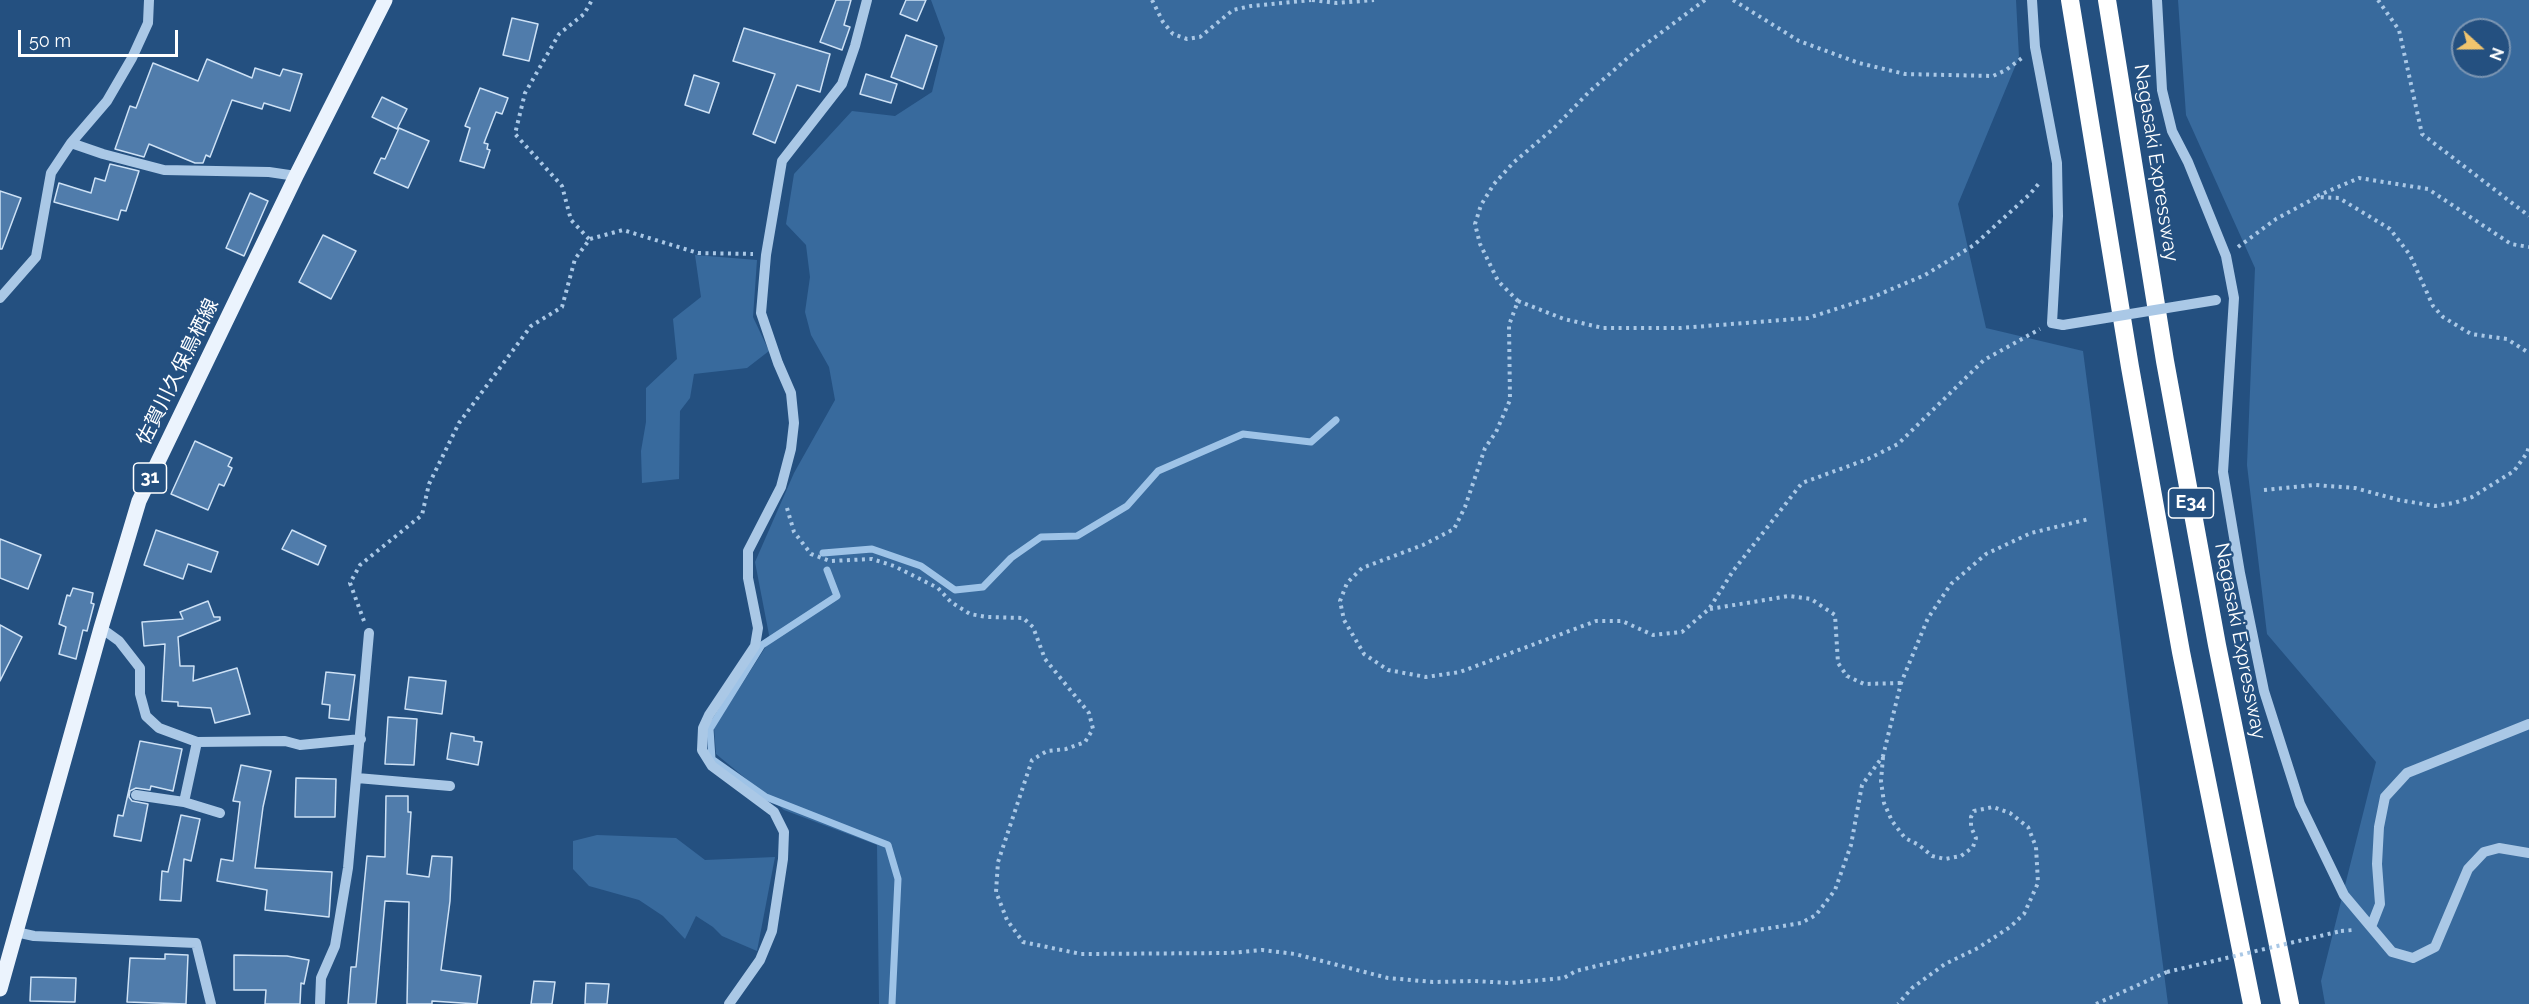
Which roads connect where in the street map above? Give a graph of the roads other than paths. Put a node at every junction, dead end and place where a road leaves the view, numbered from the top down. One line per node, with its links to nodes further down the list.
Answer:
1 (149, 0): 8 (street)
2 (385, 0): 9 (main road, 佐賀川久保鳥栖線 / 31)
3 (867, 0): 28 (street)
4 (2032, 0): 11 (street, bridge)
5 (2070, 0): 29 (highway, E34)
6 (2107, 0): 30 (highway, Nagasaki Expressway / E34)
7 (2157, 0): 11 (street)
8 (71, 143): 9 (street); 10 (street)
9 (296, 176): 12 (main road, 佐賀川久保鳥栖線 / 31)
10 (0, 298)
11 (2234, 298): 23 (street)
12 (101, 628): 16 (street); 24 (main road, 佐賀川久保鳥栖線 / 31)
13 (369, 633): 15 (street)
14 (2529, 724): 23 (street)
15 (361, 739): 16 (street); 17 (street)
16 (197, 742): 20 (street)
17 (357, 778): 18 (street); 27 (street)
18 (450, 786)
19 (136, 795): 20 (street)
20 (184, 802): 21 (street)
21 (220, 813)
22 (2529, 853): 23 (street)
23 (2371, 927)
24 (16, 933): 25 (main road, 佐賀川久保鳥栖線 / 31); 26 (street)
25 (0, 989)
26 (211, 1004)
27 (320, 1004)
28 (729, 1004)
29 (2252, 1004)
30 (2290, 1004)

